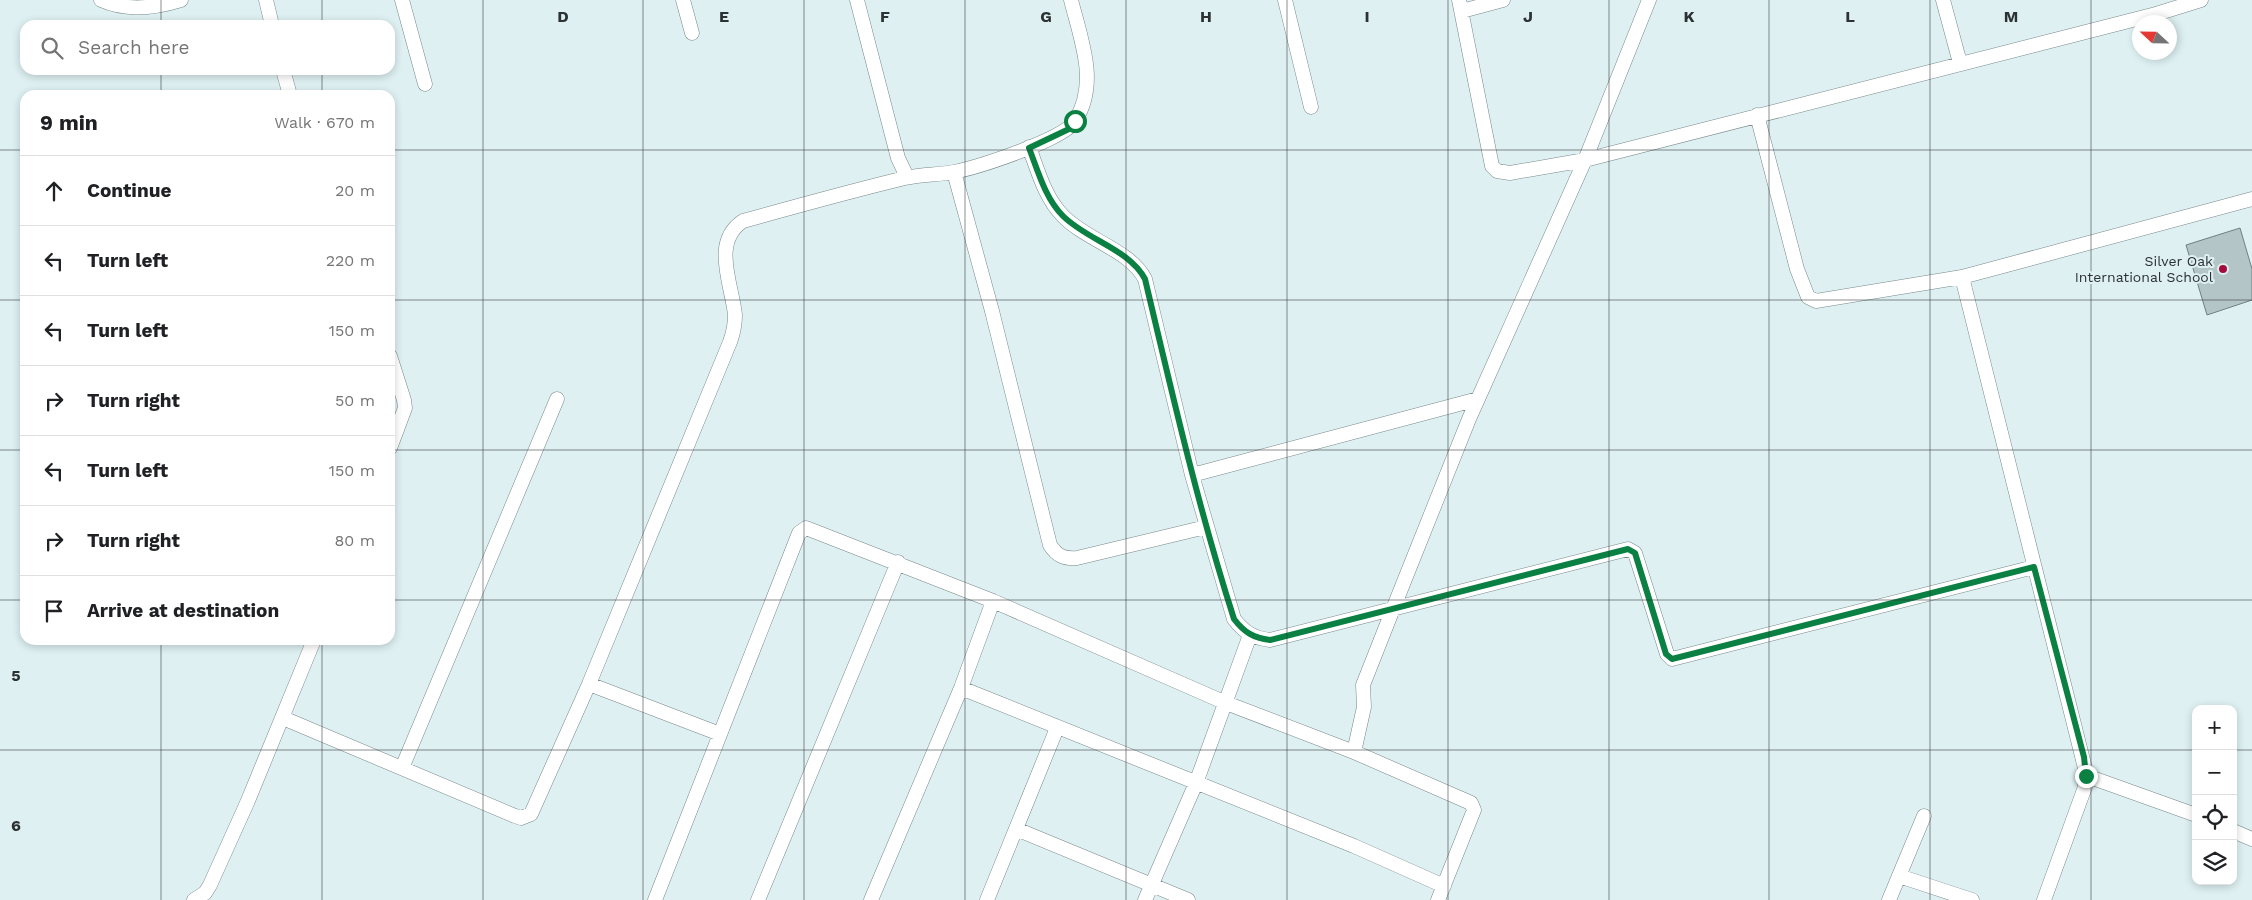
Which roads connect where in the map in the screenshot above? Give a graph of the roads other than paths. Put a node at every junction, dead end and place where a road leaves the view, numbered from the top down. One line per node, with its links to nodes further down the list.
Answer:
1 (101, 0): 2 (street)
2 (181, 0)
3 (266, 0): 14 (street)
4 (402, 0): 18 (street)
5 (683, 0): 15 (street)
6 (858, 0): 25 (street)
7 (1071, 0): 22 (street)
8 (1285, 0): 20 (street)
9 (1503, 0): 13 (street)
10 (1649, 0): 23 (street)
11 (1943, 0): 16 (street)
12 (2201, 0): 16 (street)
13 (1460, 6): 23 (street)
14 (271, 20)
15 (692, 33)
16 (1960, 63): 21 (street)
17 (284, 75): 19 (street)
18 (425, 84)
19 (289, 90)
20 (1311, 107)
21 (1757, 114): 23 (street); 27 (street)
22 (1029, 148): 24 (street); 32 (street)
23 (1585, 160): 30 (street)
24 (954, 172): 25 (street); 33 (street)
25 (907, 177): 40 (street)
26 (2252, 199): 27 (street)
27 (1962, 277): 35 (street)
28 (395, 372): 31 (street)
29 (557, 399): 47 (street)
30 (1478, 399): 32 (street); 37 (street)
31 (395, 435)
32 (1192, 475): 33 (street)
33 (1206, 527): 38 (street)
34 (898, 562): 36 (street); 45 (street); 60 (street)
35 (2034, 567): 37 (street); 48 (street)
36 (993, 601): 41 (street); 42 (street)
37 (1393, 608): 38 (street); 46 (street)
38 (1250, 635): 42 (street)
39 (312, 645): 43 (street)
40 (589, 684): 45 (street); 47 (street)
41 (961, 688): 44 (street); 61 (street)
42 (1226, 703): 46 (street); 49 (street)
43 (282, 718): 47 (street); 58 (street)
44 (1057, 728): 49 (street); 52 (street)
45 (720, 734): 59 (street)
46 (1354, 752): 57 (street)
47 (402, 768)
48 (2086, 776): 50 (street); 68 (street)
49 (1196, 783): 56 (street); 57 (street)
50 (2192, 815)
51 (1924, 816): 55 (street)
52 (1016, 829): 56 (street); 62 (street)
53 (2237, 833): 54 (street)
54 (2252, 839)
55 (1899, 876): 66 (street); 67 (street)
56 (1152, 886): 63 (street); 64 (street)
57 (1444, 886): 65 (street)
58 (194, 900)
59 (655, 900)
60 (758, 900)
61 (871, 900)
62 (987, 900)
63 (1145, 900)
64 (1188, 900)
65 (1438, 900)
66 (1889, 900)
67 (1972, 900)
68 (2044, 900)

